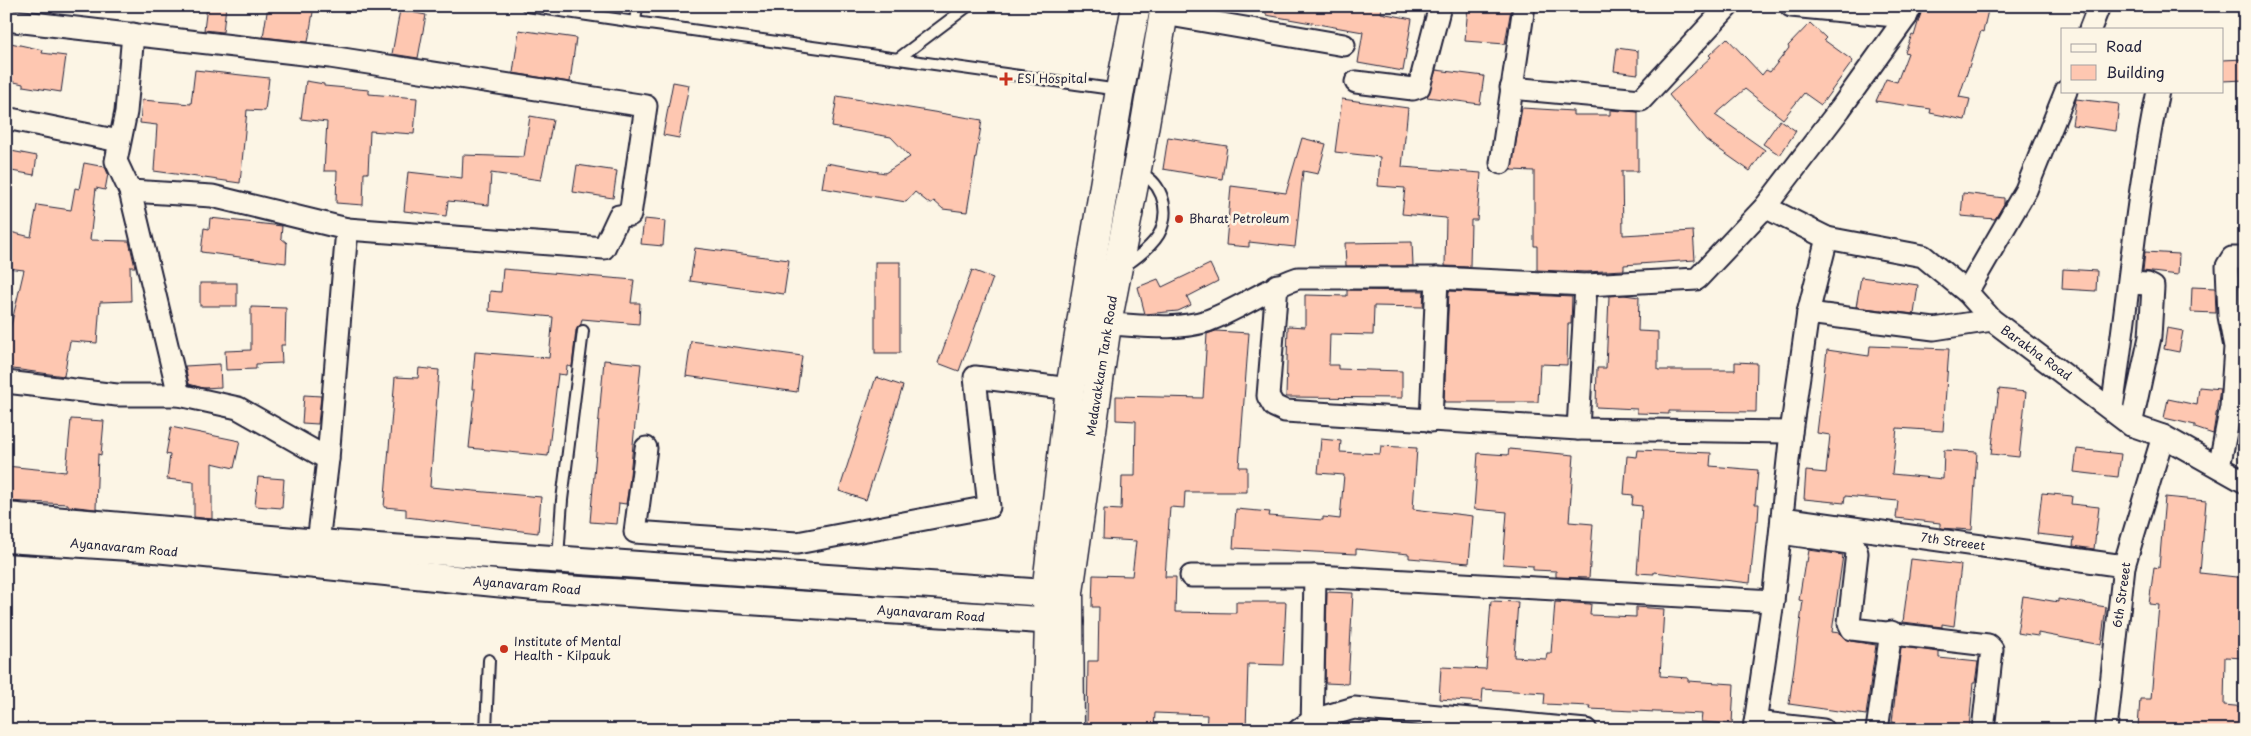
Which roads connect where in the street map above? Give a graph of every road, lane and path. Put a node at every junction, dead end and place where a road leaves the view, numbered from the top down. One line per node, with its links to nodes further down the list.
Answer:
1 (527, 6): 13 (lane)
2 (636, 6): 13 (lane)
3 (968, 6): 17 (lane)
4 (1136, 6): 20 (main road, Medavakkam Tank Road)
5 (1440, 6): 18 (street)
6 (1524, 6): 19 (street)
7 (1728, 6): 19 (street)
8 (1791, 6): 11 (street)
9 (2099, 6): 14 (street)
10 (1164, 10): 16 (street); 26 (main road, Medavakkam Tank Road)
11 (1908, 12): 28 (street)
12 (6, 20): 15 (street)
13 (635, 22): 17 (lane)
14 (2090, 28)
15 (133, 34): 24 (street); 29 (street)
16 (1344, 45)
17 (899, 58): 20 (lane)
18 (1356, 82)
19 (1511, 88): 25 (street)
20 (1120, 90): 43 (main road, Medavakkam Tank Road)
21 (2066, 92): 37 (street)
22 (2158, 92): 34 (street)
23 (6, 118): 24 (street)
24 (119, 141): 27 (street)
25 (1501, 164)
26 (1136, 172): 32 (main road, Medavakkam Tank Road); 32 (lane)
27 (130, 191): 29 (street); 44 (street)
28 (1765, 207): 30 (street, Barakha Road); 36 (street)
29 (347, 229): 52 (street)
30 (1827, 238): 37 (street, Barakha Road); 38 (street)
31 (2245, 258): 53 (street)
32 (1118, 269): 40 (main road, Medavakkam Tank Road)
33 (1437, 278): 35 (street); 36 (street); 46 (street)
34 (2130, 283): 45 (street); 47 (street)
35 (1277, 285): 40 (street); 46 (street)
36 (1586, 285): 48 (street)
37 (1967, 292): 39 (street, Barakha Road)
38 (1808, 313): 39 (street); 49 (street)
39 (1992, 320): 45 (street, Barakha Road)
40 (1107, 324): 63 (main road, Medavakkam Tank Road)
41 (583, 331): 59 (lane)
42 (6, 382): 44 (street)
43 (1070, 389): 51 (street); 63 (main road, Medavakkam Tank Road)
44 (179, 396): 52 (street)
45 (2112, 408): 47 (street, Barakha Road)
46 (1431, 421): 48 (street)
47 (2131, 424): 50 (street, Barakha Road)
48 (1578, 429): 49 (street)
49 (1791, 432): 56 (street)
50 (2163, 436): 53 (street, Barakha Road); 60 (street, 6th Streeet)
51 (646, 448)
52 (328, 459): 58 (street)
53 (2219, 467): 54 (street, Barakha Road)
54 (2245, 482)
55 (6, 516): 58 (street, Ayanavaram Road)
56 (1782, 526): 60 (street, 7th Streeet); 64 (street); 66 (street)
57 (6, 539): 65 (street, Ayanavaram Road)
58 (318, 543): 59 (street, Ayanavaram Road)
59 (558, 558): 63 (street, Ayanavaram Road)
60 (2124, 566): 77 (street, 6th Streeet)
61 (1191, 576): 62 (street)
62 (1315, 576): 64 (street); 69 (street)
63 (1057, 593): 65 (main road, Medavakkam Tank Road)
64 (1773, 601): 68 (street)
65 (1060, 622): 71 (main road, Medavakkam Tank Road); 72 (main road, Medavakkam Tank Road)
66 (1891, 632): 75 (street); 76 (street)
67 (489, 660): 70 (lane)
68 (1754, 726): 74 (street)
69 (1308, 727): 73 (street)
70 (486, 730)
71 (1046, 730)
72 (1070, 730)
73 (1586, 730)
74 (1823, 730)
75 (1877, 730)
76 (1983, 730)
77 (2106, 730)

